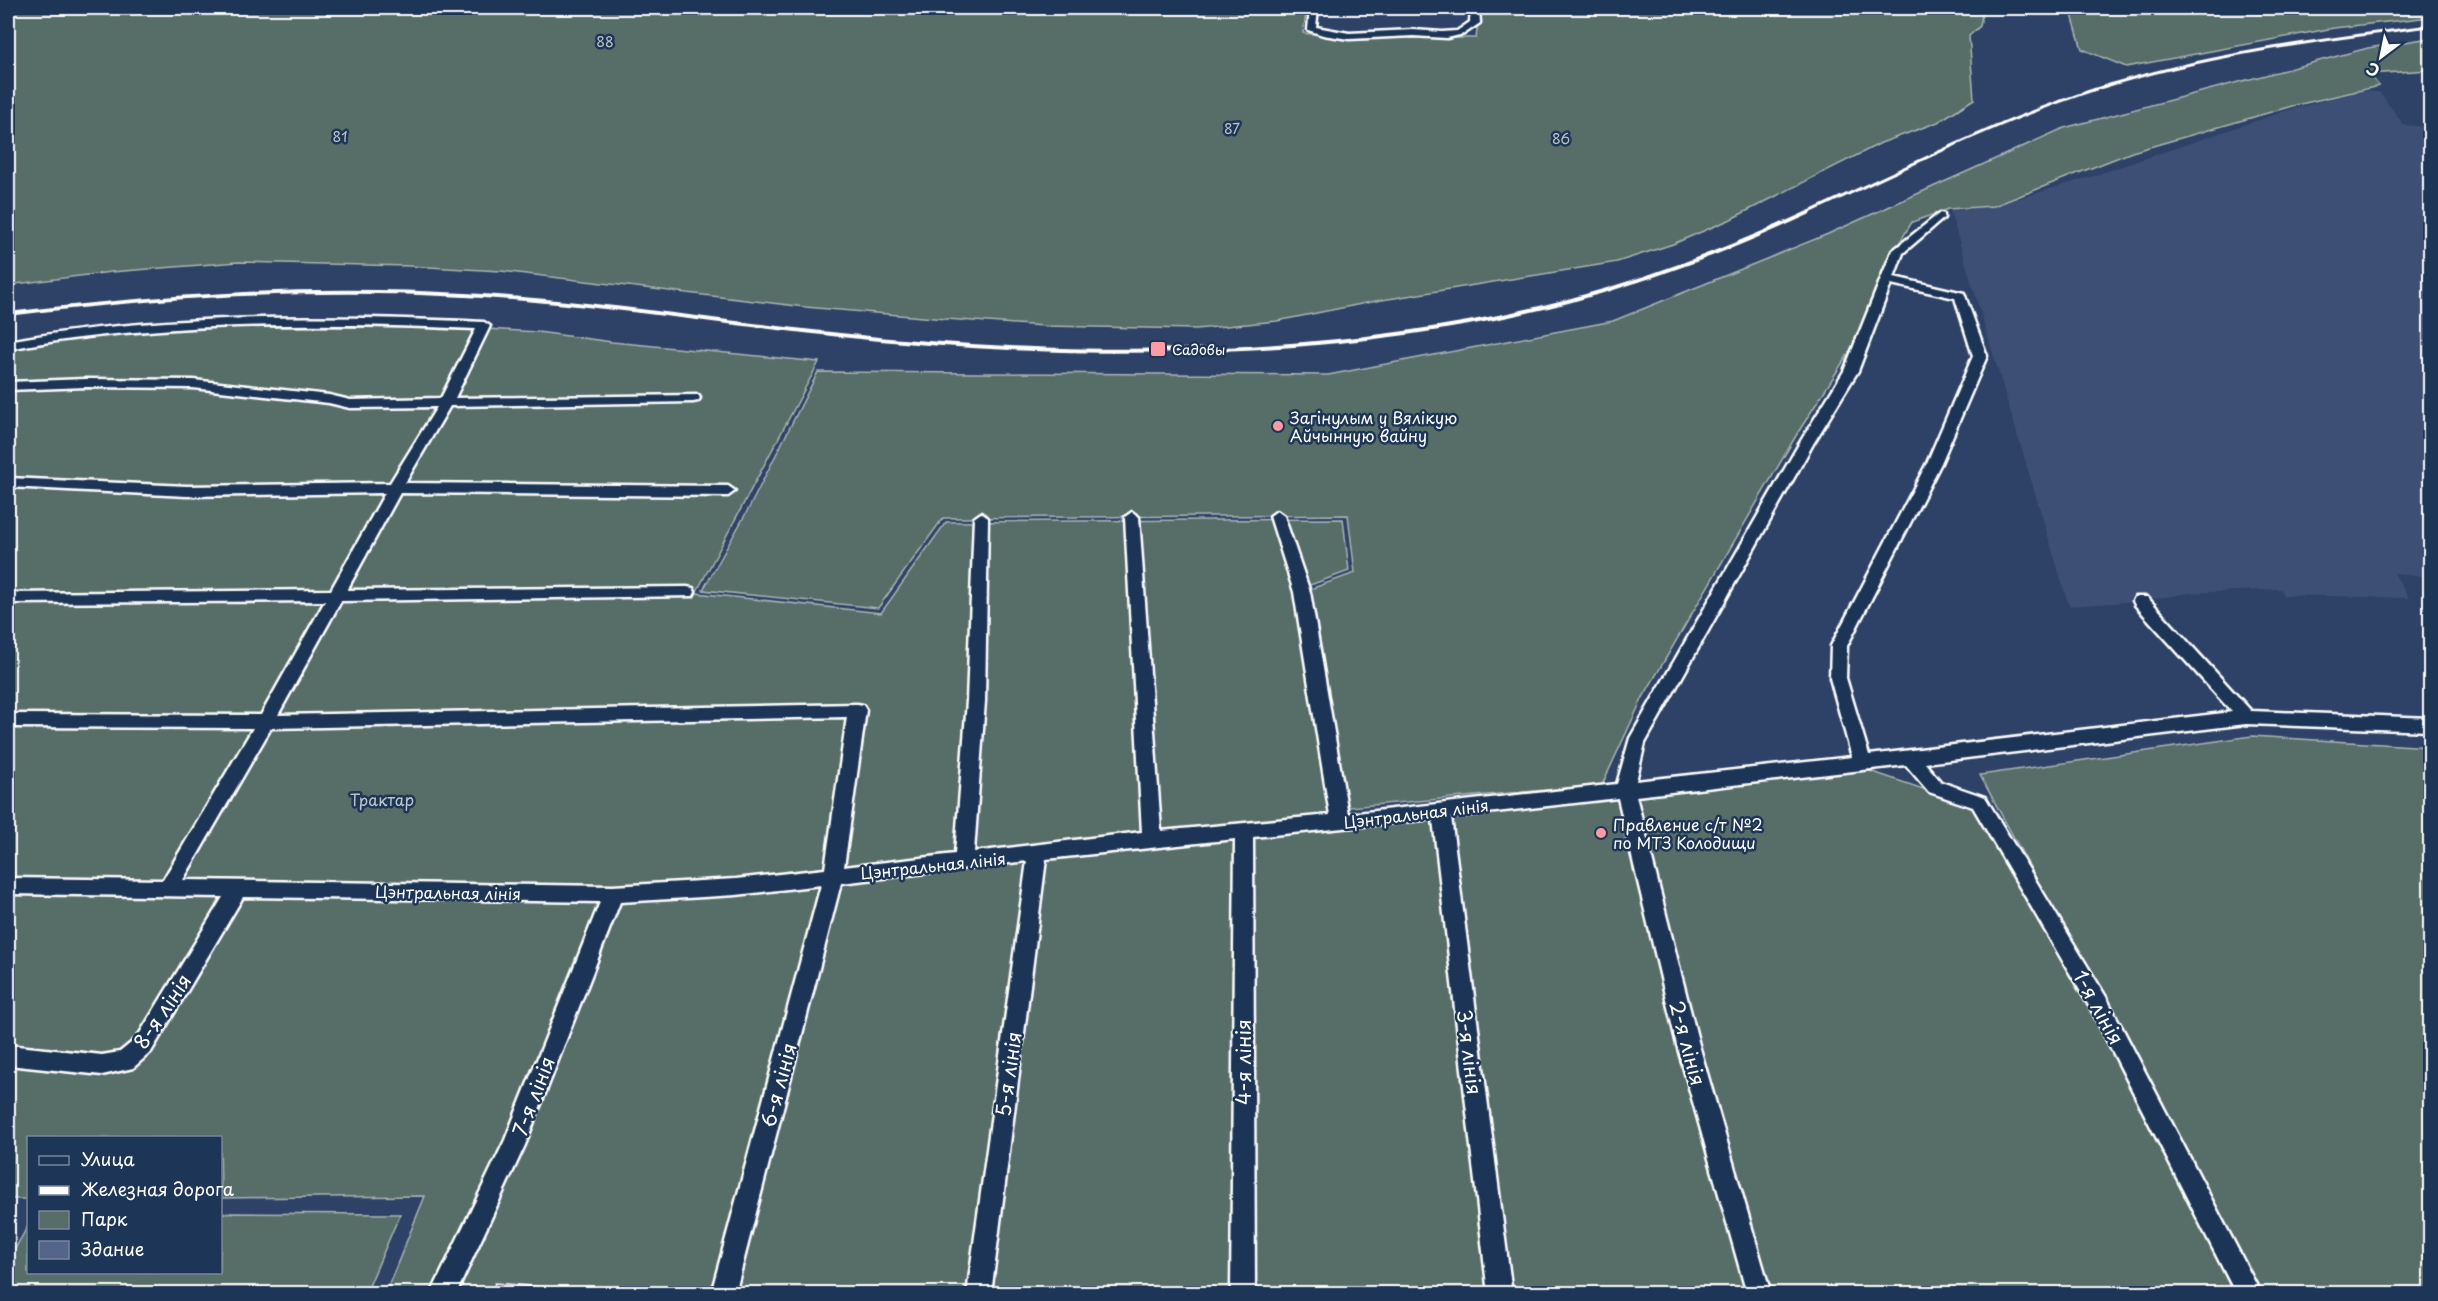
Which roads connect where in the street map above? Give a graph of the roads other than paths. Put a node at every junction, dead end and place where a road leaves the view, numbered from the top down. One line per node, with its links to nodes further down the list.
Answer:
1 (1314, 8): 2 (street)
2 (1475, 8)
3 (1940, 216): 4 (street)
4 (1887, 279): 24 (street); 25 (street)
5 (8, 345): 8 (street)
6 (8, 386): 8 (street)
7 (693, 398): 8 (street)
8 (445, 404): 10 (street)
9 (8, 482): 10 (street)
10 (395, 488): 11 (street); 16 (street)
11 (728, 491)
12 (1277, 516): 27 (street)
13 (1132, 517): 29 (street)
14 (981, 518): 31 (street)
15 (687, 592): 16 (street)
16 (335, 595): 17 (street); 21 (street)
17 (8, 598)
18 (2141, 601): 19 (street)
19 (2246, 717): 22 (street, Цэнтральная лінія); 23 (street, Цэнтральная лінія)
20 (8, 720): 21 (street)
21 (266, 722): 32 (street, 6-я лінія); 34 (street)
22 (2430, 724)
23 (1910, 758): 24 (street, Цэнтральная лінія); 44 (street, 1-я лінія)
24 (1862, 763): 25 (street, Цэнтральная лінія)
25 (1624, 790): 26 (street, Цэнтральная лінія); 43 (street, 2-я лінія)
26 (1440, 810): 27 (street, Цэнтральная лінія); 42 (street, 3-я лінія)
27 (1340, 822): 28 (street, Цэнтральная лінія)
28 (1244, 831): 29 (street, Цэнтральная лінія); 41 (street, 4-я лінія)
29 (1152, 839): 30 (street, Цэнтральная лінія)
30 (1037, 854): 31 (street, Цэнтральная лінія); 40 (street, 5-я лінія)
31 (964, 862): 32 (street, Цэнтральная лінія)
32 (833, 876): 36 (street, Цэнтральная лінія); 39 (street, 6-я лінія)
33 (8, 886): 34 (street, Цэнтральная лінія)
34 (169, 887): 35 (street, Цэнтральная лінія)
35 (238, 889): 36 (street, Цэнтральная лінія); 37 (street, 8-я лінія)
36 (613, 894): 38 (street, 7-я лінія)
37 (8, 1055)
38 (443, 1293)
39 (723, 1293)
40 (979, 1293)
41 (1243, 1293)
42 (1500, 1293)
43 (1759, 1293)
44 (2248, 1293)

